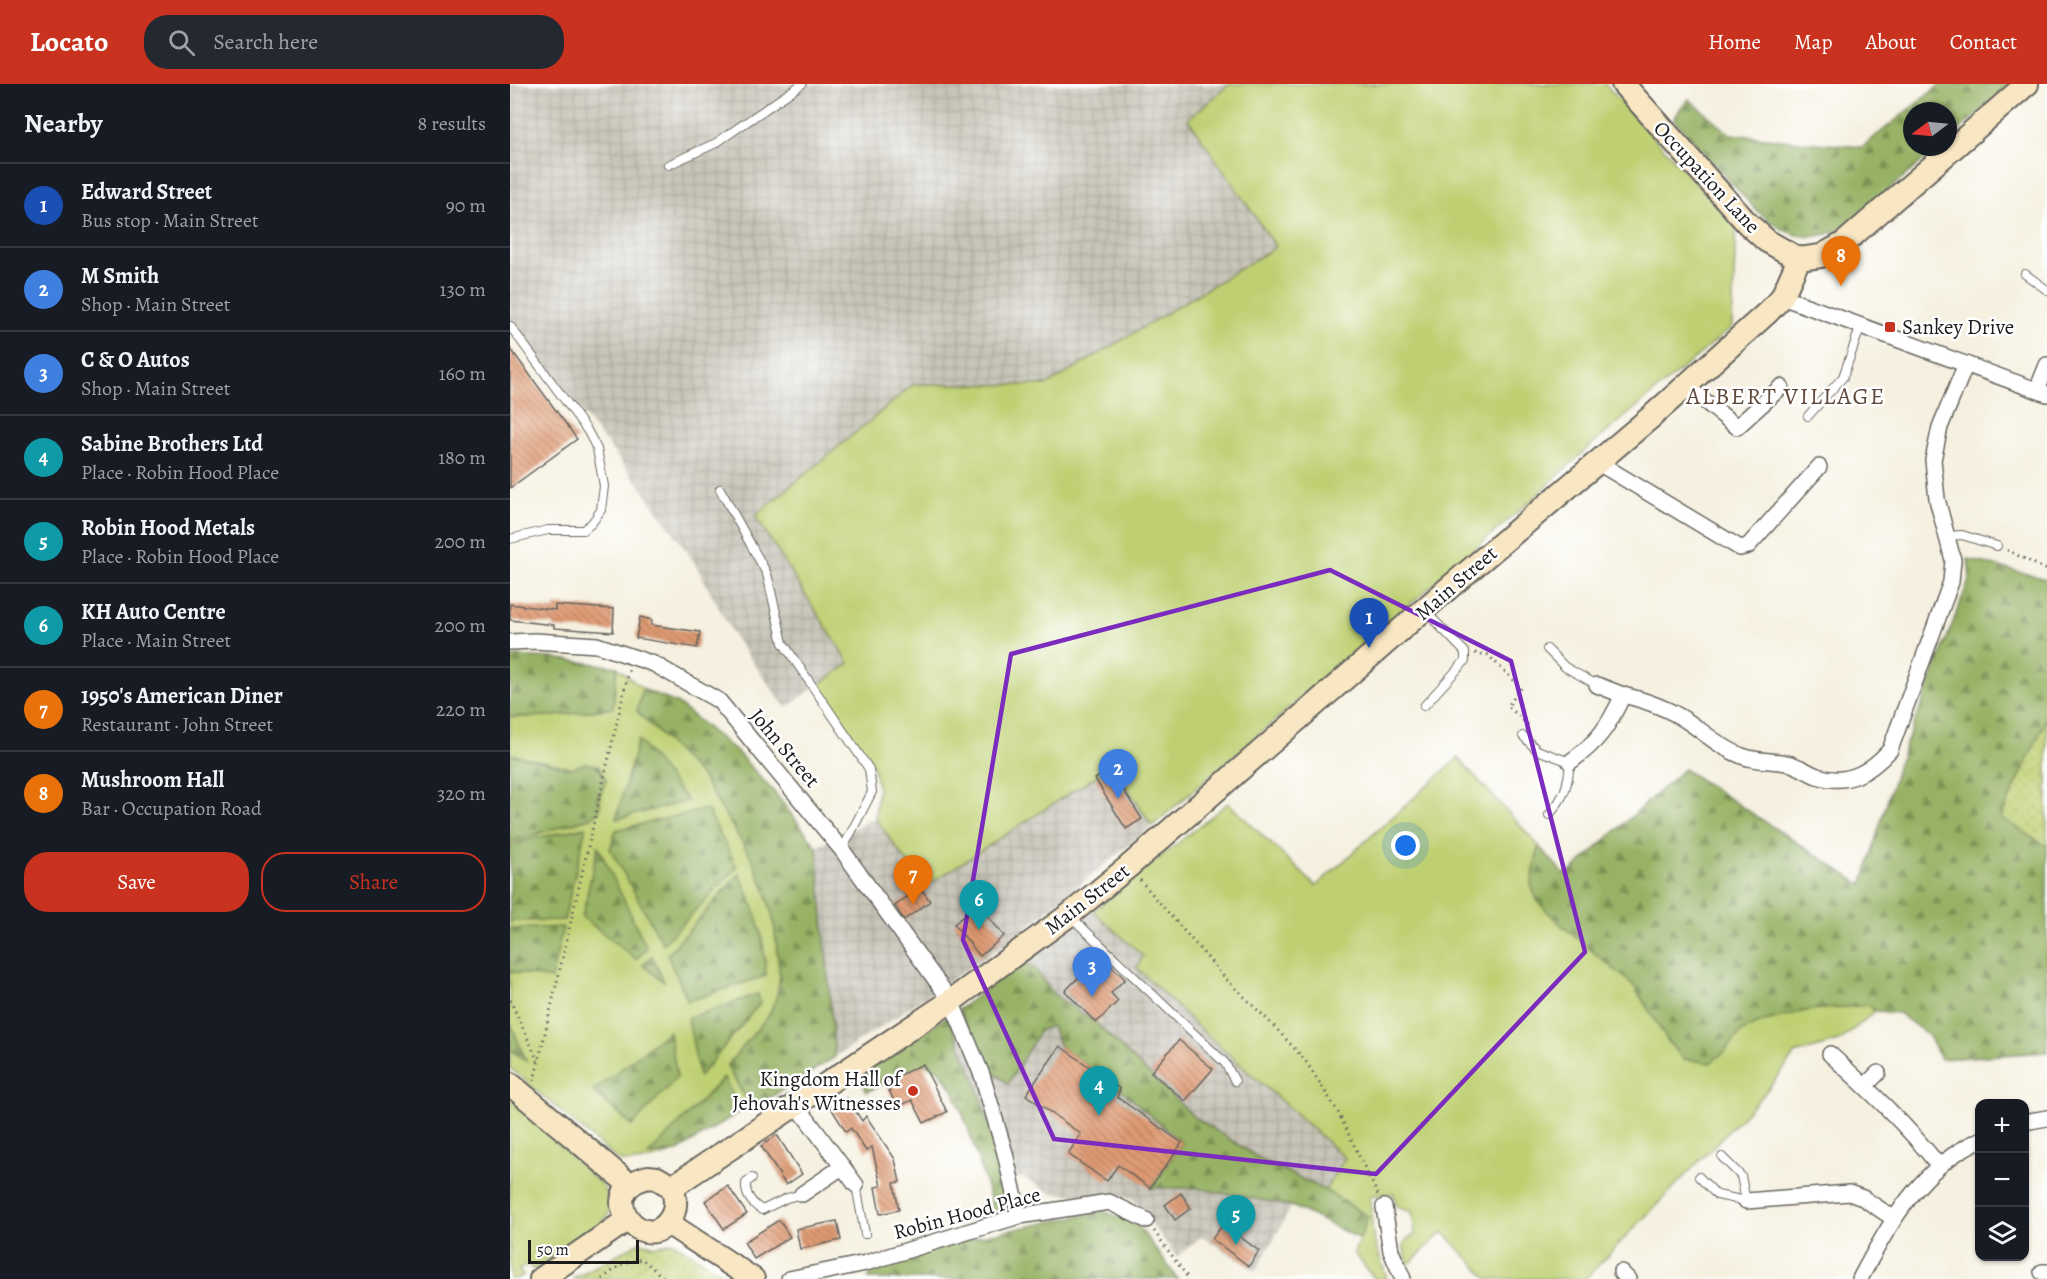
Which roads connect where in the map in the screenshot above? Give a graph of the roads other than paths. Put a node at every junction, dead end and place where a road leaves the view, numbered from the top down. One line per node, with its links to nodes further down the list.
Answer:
1 (802, 84): 4 (lane)
2 (1623, 84): 5 (street, Occupation Lane)
3 (2027, 84): 5 (street)
4 (668, 165)
5 (1799, 259): 8 (street, Main Street)
6 (2025, 274): 7 (lane)
7 (2047, 290)
8 (1782, 297): 9 (street); 13 (street, Main Street)
9 (1861, 325): 11 (street); 16 (lane)
10 (510, 326): 21 (lane)
11 (1965, 364): 15 (street); 20 (street)
12 (2047, 365): 15 (street)
13 (1686, 386): 14 (street); 17 (street, Main Street)
14 (1781, 387)
15 (2042, 392)
16 (1808, 416)
17 (1597, 462): 18 (street); 23 (street, Main Street)
18 (1819, 467)
19 (720, 489): 32 (lane)
20 (1947, 536): 22 (lane); 27 (street)
21 (510, 539)
22 (1997, 546)
23 (1425, 610): 28 (lane); 33 (street, Main Street)
24 (510, 642): 32 (street, John Street)
25 (1547, 649): 26 (lane)
26 (1597, 685): 27 (street)
27 (1623, 695): 30 (street)
28 (1424, 706)
29 (1523, 736): 30 (lane)
30 (1570, 762): 31 (lane)
31 (1550, 815)
32 (842, 850): 34 (street, John Street)
33 (1069, 915): 34 (street, Main Street); 37 (lane)
34 (951, 1000): 40 (street, Main Street); 55 (street, John Street)
35 (1830, 1054): 39 (street)
36 (1878, 1072): 39 (street)
37 (1235, 1080)
38 (510, 1084): 49 (street)
39 (1865, 1086): 45 (street)
40 (795, 1104): 46 (street); 51 (street, Main Street)
41 (2047, 1118): 42 (street)
42 (2029, 1121)
43 (1975, 1143): 45 (street)
44 (1722, 1157): 53 (lane)
45 (1939, 1166): 56 (street)
46 (842, 1167): 50 (street); 52 (street)
47 (1699, 1177): 53 (lane)
48 (752, 1178): 52 (lane)
49 (630, 1185): 51 (street); 57 (street)
50 (856, 1185): 60 (lane)
51 (672, 1187): 59 (street)
52 (802, 1194)
53 (1746, 1201): 56 (street)
54 (1384, 1208): 66 (street)
55 (1018, 1216): 58 (street, Robin Hood Place); 61 (street, Robin Hood Place)
56 (1893, 1218): 67 (street)
57 (627, 1220): 59 (street); 62 (street)
58 (1146, 1220)
59 (668, 1223): 63 (street)
60 (865, 1234)
61 (866, 1263): 64 (street, Robin Hood Place); 65 (street)
62 (541, 1279)
63 (753, 1279)
64 (789, 1279)
65 (858, 1279)
66 (1403, 1279)
67 (1860, 1279)

